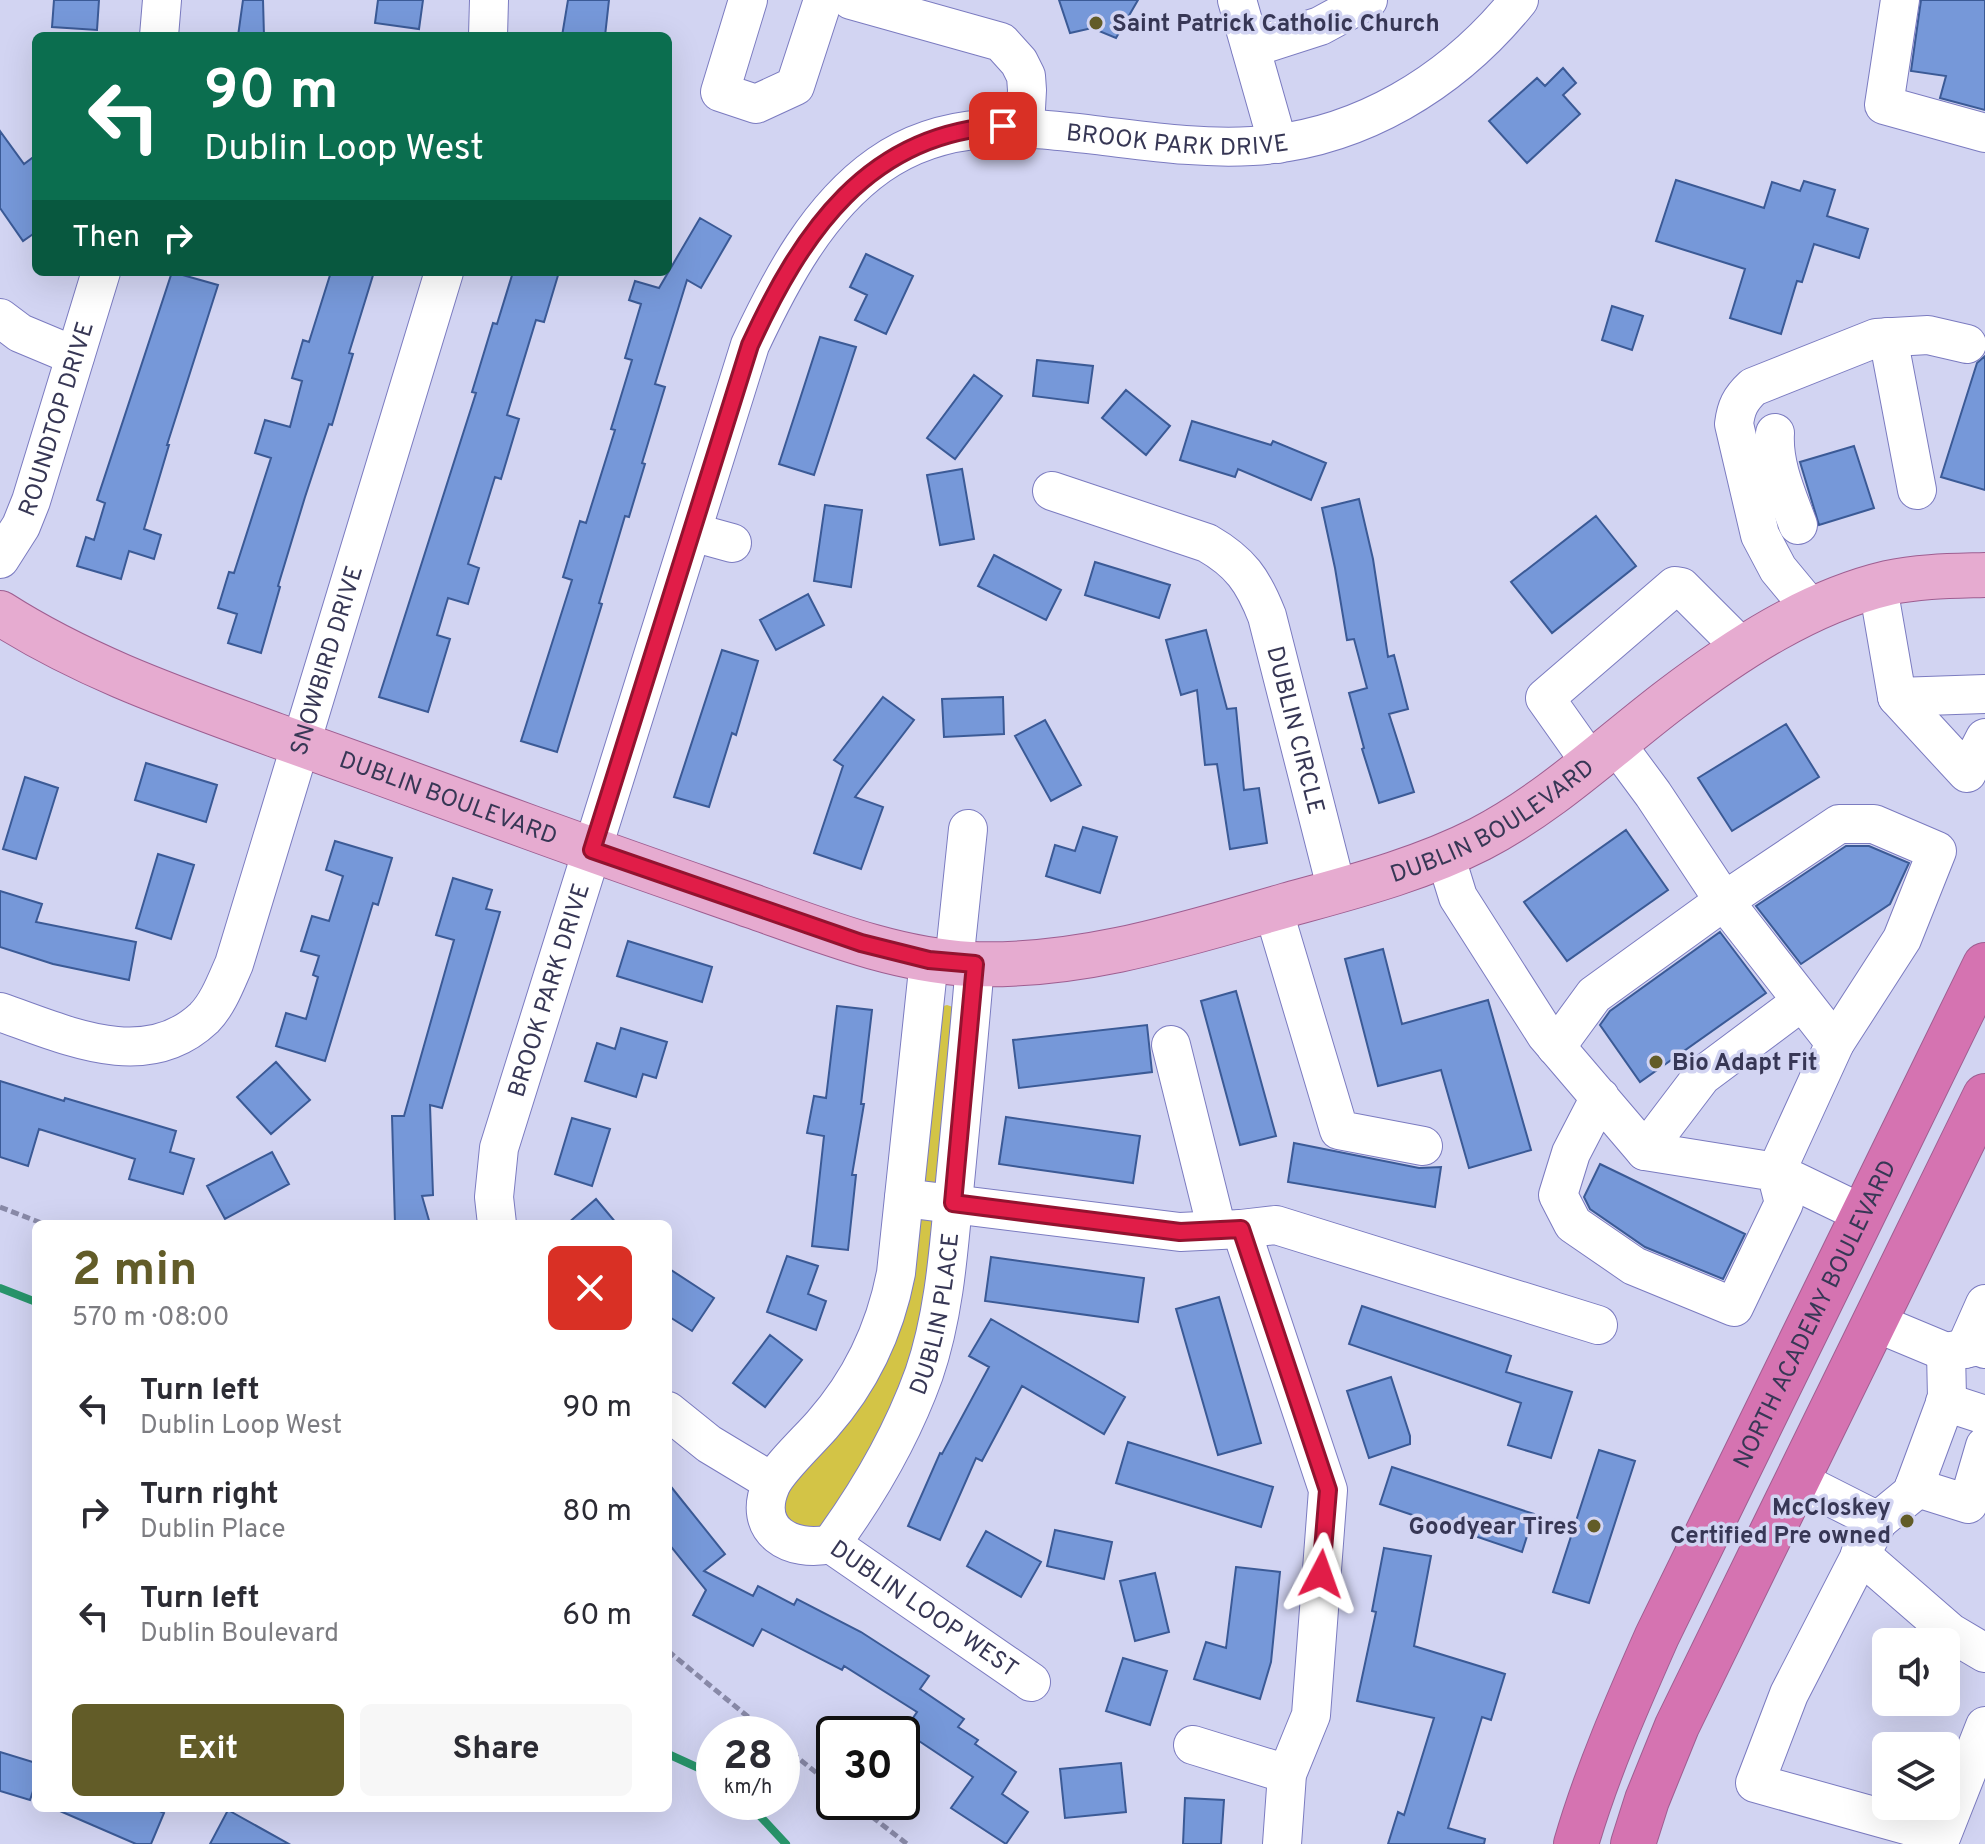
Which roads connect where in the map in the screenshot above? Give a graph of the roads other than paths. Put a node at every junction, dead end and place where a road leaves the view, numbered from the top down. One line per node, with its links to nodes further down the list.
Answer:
1 (162, 0): 10 (street)
2 (489, 0): 11 (street)
3 (748, 0): 4 (street)
4 (823, 0)
5 (851, 0): 13 (street)
6 (1237, 0): 12 (street)
7 (1368, 0): 12 (street)
8 (1519, 0): 15 (street, BROOK PARK DRIVE)
9 (1900, 0): 14 (street)
10 (159, 32)
11 (488, 32)
12 (1251, 48): 15 (street)
13 (1025, 127): 15 (street, BROOK PARK DRIVE); 26 (street, BROOK PARK DRIVE)
14 (1985, 133)
15 (1278, 144)
16 (100, 276): 21 (street, ROUNDTOP DRIVE)
17 (443, 276): 37 (street, SNOWBIRD DRIVE)
18 (0, 318): 21 (street)
19 (1888, 337): 20 (street); 23 (street); 31 (street)
20 (1967, 344)
21 (75, 356): 28 (street, ROUNDTOP DRIVE)
22 (1775, 433): 25 (street)
23 (1917, 490)
24 (1052, 491): 42 (street, DUBLIN CIRCLE)
25 (1798, 525)
26 (692, 532): 27 (street); 40 (street, BROOK PARK DRIVE)
27 (732, 543)
28 (0, 559)
29 (1985, 575): 30 (main road, DUBLIN BOULEVARD)
30 (1878, 587): 31 (main road, DUBLIN BOULEVARD); 35 (street)
31 (1812, 610): 33 (main road, DUBLIN BOULEVARD)
32 (0, 613): 37 (main road, DUBLIN BOULEVARD)
33 (1743, 649): 38 (main road, DUBLIN BOULEVARD); 38 (street)
34 (1985, 694): 35 (street)
35 (1897, 697): 36 (street)
36 (1985, 738)
37 (301, 744): 40 (main road, DUBLIN BOULEVARD); 48 (street, SNOWBIRD DRIVE)
38 (1603, 754): 41 (main road, DUBLIN BOULEVARD); 43 (street)
39 (968, 829): 45 (street)
40 (592, 850): 45 (main road, DUBLIN BOULEVARD); 61 (street, BROOK PARK DRIVE)
41 (1445, 855): 42 (main road, DUBLIN BOULEVARD); 51 (street)
42 (1337, 891): 44 (main road, DUBLIN BOULEVARD)
43 (1724, 901): 47 (street); 49 (street); 51 (street)
44 (1273, 909): 45 (main road, DUBLIN BOULEVARD); 55 (street)
45 (953, 962): 58 (street, DUBLIN PLACE); 59 (street, DUBLIN PLACE)
46 (1985, 965): 60 (highway, NORTH ACADEMY BOULEVARD)
47 (1801, 1002): 49 (street); 56 (street)
48 (0, 1012)
49 (1835, 1043): 57 (street)
50 (1171, 1045): 62 (street)
51 (1556, 1047): 53 (street)
52 (1985, 1096): 54 (highway)
53 (1600, 1097): 56 (street); 57 (street)
54 (1973, 1145): 64 (highway)
55 (1423, 1146)
56 (1645, 1151): 57 (street)
57 (1780, 1187): 60 (street)
58 (904, 1198): 59 (street); 72 (street, DUBLIN PLACE)
59 (953, 1203): 62 (street); 75 (street, DUBLIN PLACE)
60 (1863, 1214): 83 (highway, NORTH ACADEMY BOULEVARD)
61 (497, 1220)
62 (1229, 1230): 65 (street); 81 (street)
63 (1985, 1304): 66 (street)
64 (1874, 1322): 66 (street); 71 (highway)
65 (1598, 1325)
66 (1965, 1350): 67 (street)
67 (1945, 1402): 69 (street); 73 (street)
68 (672, 1414): 72 (street)
69 (1985, 1415)
70 (1985, 1446): 73 (street)
71 (1797, 1480): 74 (street); 84 (highway)
72 (772, 1482): 75 (street, DUBLIN LOOP WEST)
73 (1914, 1487): 74 (street)
74 (1878, 1521): 76 (street)
75 (831, 1544): 78 (street, DUBLIN LOOP WEST)
76 (1860, 1554): 77 (street); 79 (street)
77 (1985, 1653)
78 (1031, 1682)
79 (1985, 1726)
80 (1193, 1745): 81 (street)
81 (1287, 1774): 82 (street)
82 (1282, 1844)
83 (1576, 1844)
84 (1633, 1844)

